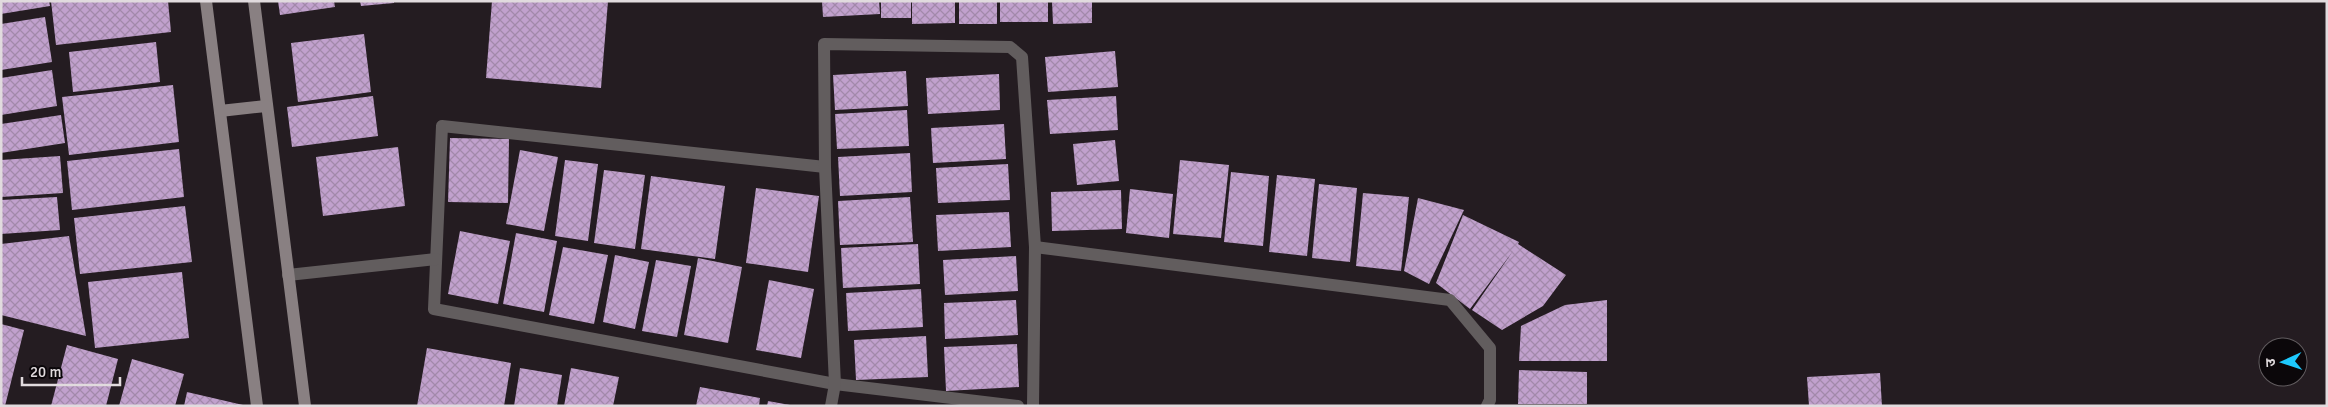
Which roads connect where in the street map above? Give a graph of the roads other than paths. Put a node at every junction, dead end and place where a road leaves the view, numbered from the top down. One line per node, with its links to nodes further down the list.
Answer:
1 (206, 1): 4 (main road)
2 (254, 1): 3 (main road)
3 (266, 106): 4 (main road); 8 (main road)
4 (220, 111): 10 (main road)
5 (825, 167): 6 (street); 7 (street); 9 (street)
6 (1035, 247): 14 (street); 15 (street)
7 (436, 259): 8 (street); 9 (street)
8 (288, 275): 11 (main road)
9 (835, 384): 12 (street); 13 (street)
10 (257, 406)
11 (305, 406)
12 (831, 406)
13 (1018, 406)
14 (1033, 406)
15 (1487, 406)

